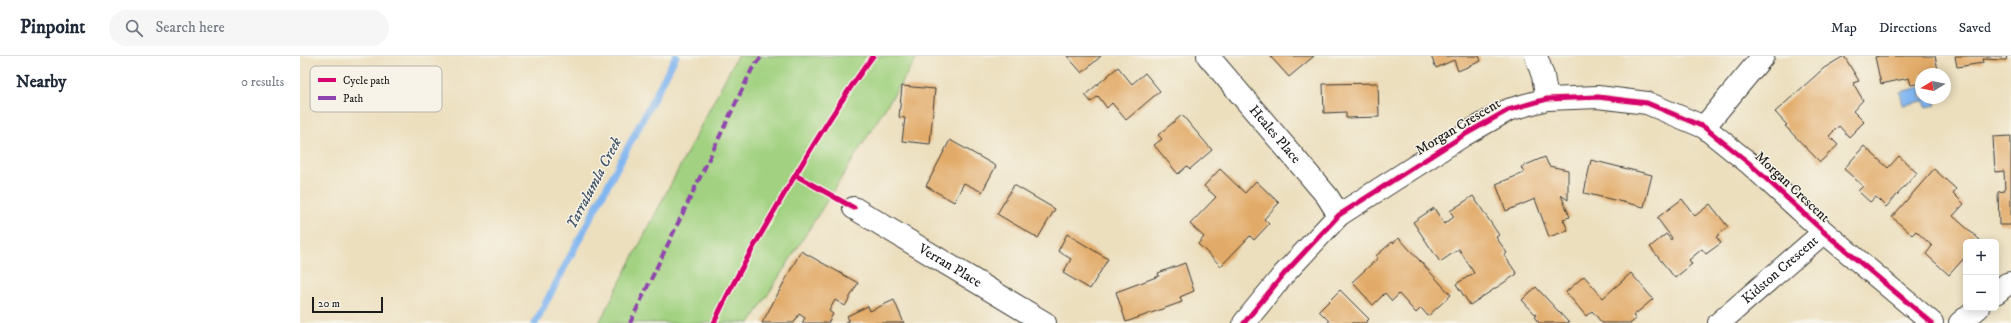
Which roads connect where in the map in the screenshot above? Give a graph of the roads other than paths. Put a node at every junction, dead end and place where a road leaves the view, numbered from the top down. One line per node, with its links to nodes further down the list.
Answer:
1 (1208, 56): 7 (street, Heales Place)
2 (1536, 56): 4 (street)
3 (1763, 56): 5 (street)
4 (1547, 99): 5 (street, Morgan Crescent); 7 (street, Morgan Crescent)
5 (1704, 127): 8 (street, Morgan Crescent)
6 (854, 208): 12 (street, Verran Place)
7 (1339, 215): 13 (street, Morgan Crescent)
8 (1824, 232): 14 (street, Kidston Crescent); 15 (street, Morgan Crescent)
9 (2011, 283): 10 (street)
10 (1999, 291)
11 (1974, 311): 16 (street)
12 (1045, 323)
13 (1244, 323)
14 (1719, 323)
15 (1932, 323)
16 (1960, 323)

